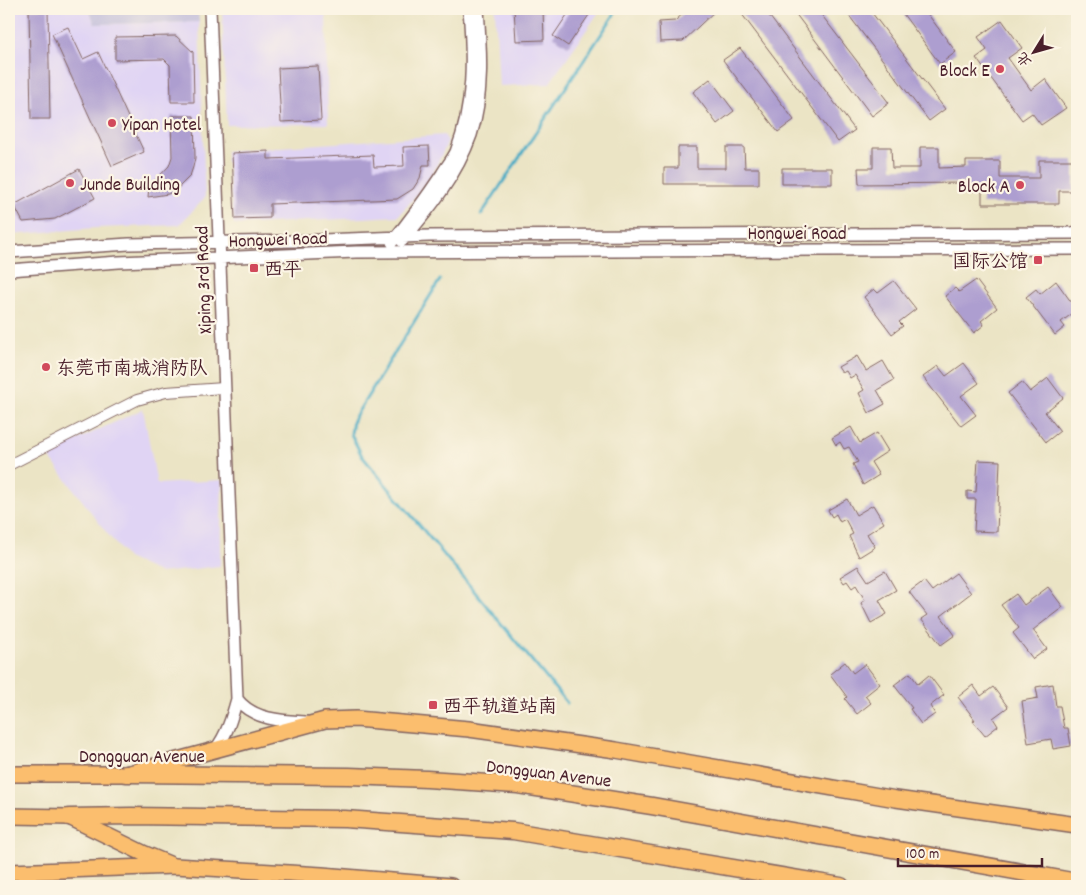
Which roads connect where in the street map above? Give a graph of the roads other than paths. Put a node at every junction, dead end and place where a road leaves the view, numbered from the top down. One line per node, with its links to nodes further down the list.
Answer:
1 (210, 9): 6 (street, Xiping 3rd Road)
2 (469, 9): 5 (street)
3 (478, 9): 5 (street)
4 (1077, 233): 5 (street, Hongwei Road)
5 (399, 238): 6 (street, Hongwei Road); 9 (street)
6 (218, 242): 8 (street, Hongwei Road); 10 (street, Xiping 3rd Road)
7 (1077, 249): 9 (street, Hongwei Road)
8 (9, 252)
9 (388, 252): 10 (street, Hongwei Road)
10 (219, 258): 11 (street, Hongwei Road); 12 (street, Xiping 3rd Road)
11 (9, 270)
12 (224, 388): 13 (street); 14 (street, Xiping 3rd Road)
13 (9, 464)
14 (237, 699): 15 (street); 16 (street, Xiping 3rd Road)
15 (315, 722): 16 (main road); 23 (main road)
16 (215, 750): 20 (main road)
17 (9, 769): 19 (main road)
18 (9, 774): 19 (main road, Dongguan Avenue)
19 (32, 774): 20 (main road, Dongguan Avenue)
20 (126, 774): 26 (highway, Dongguan Avenue)
21 (69, 817): 22 (main road); 24 (main road); 28 (highway)
22 (12, 818)
23 (1077, 825)
24 (175, 866): 25 (main road); 27 (main road)
25 (9, 872)
26 (1077, 882)
27 (451, 886)
28 (840, 886)

